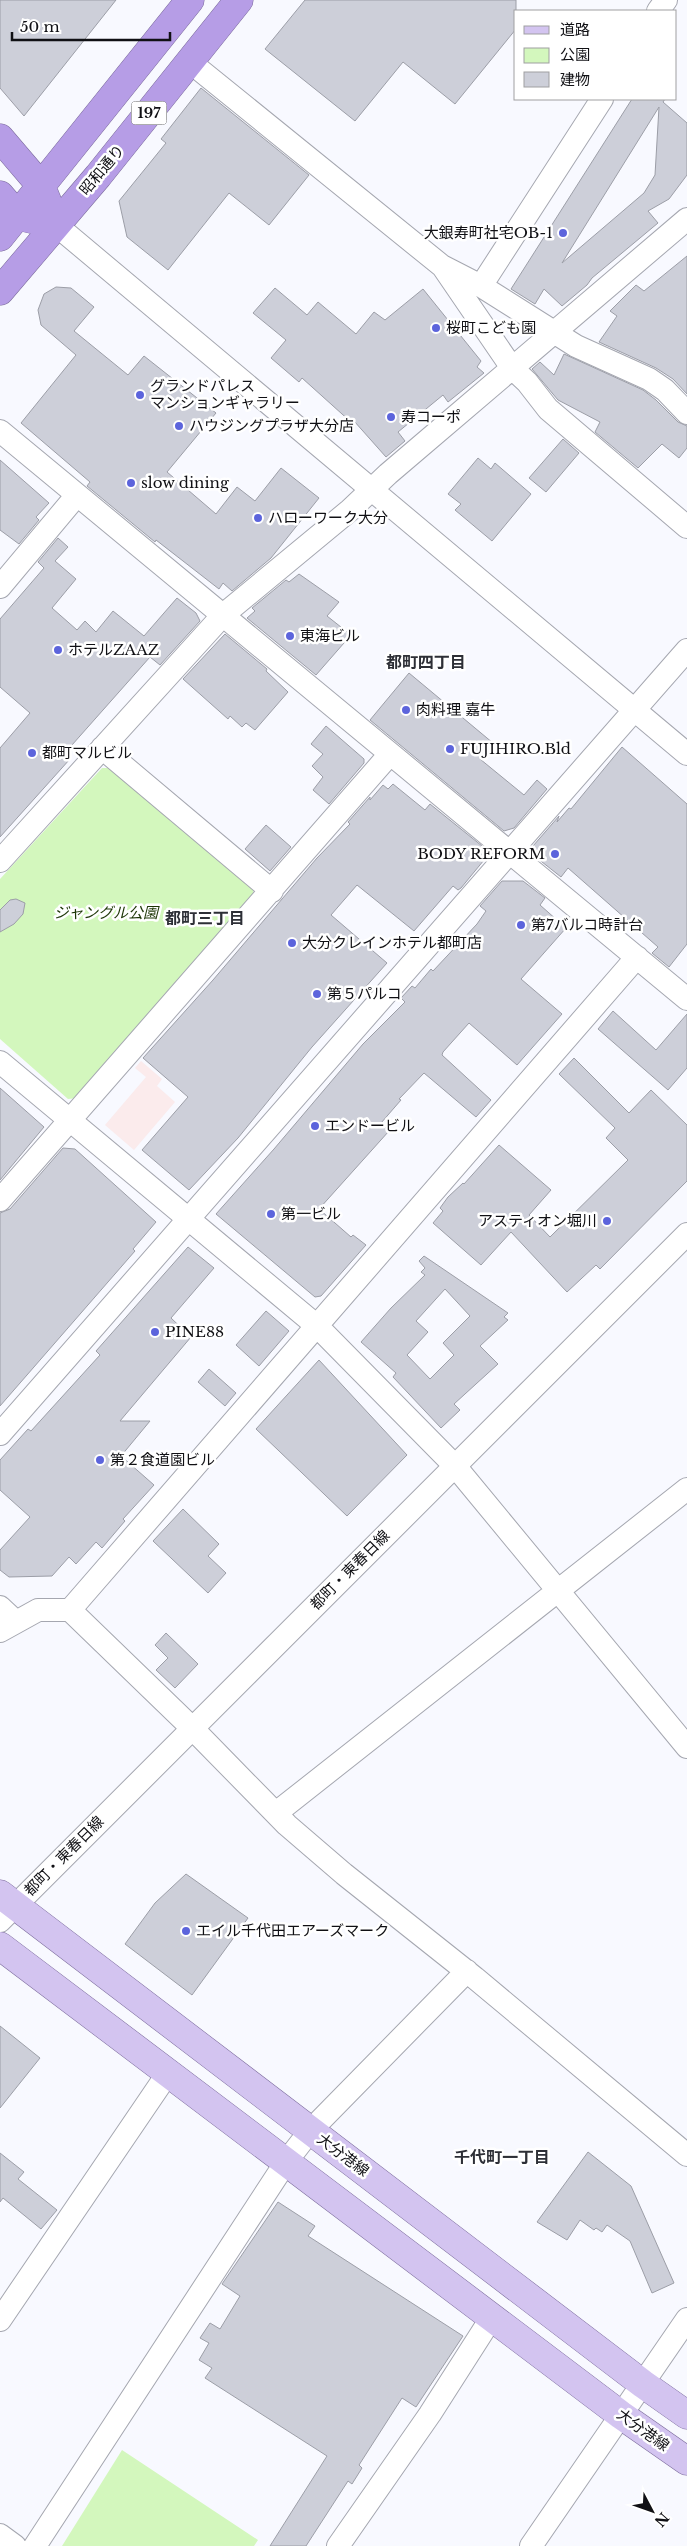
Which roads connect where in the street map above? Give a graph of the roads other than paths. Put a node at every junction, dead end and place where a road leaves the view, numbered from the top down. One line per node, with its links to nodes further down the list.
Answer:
1 (190, 0): 6 (highway, 197)
2 (240, 0): 3 (highway, 昭和通り / 197)
3 (190, 62): 10 (highway, 昭和通り / 197); 12 (street)
4 (601, 100): 13 (street)
5 (0, 138): 6 (highway)
6 (42, 186): 8 (highway, 197); 10 (highway)
7 (0, 195): 8 (highway)
8 (18, 216): 10 (highway); 11 (highway, 197)
9 (687, 219): 15 (street)
10 (56, 225): 14 (highway, 昭和通り / 197); 19 (street)
11 (0, 237)
12 (442, 266): 13 (street); 16 (street)
13 (481, 286): 15 (street)
14 (0, 291)
15 (553, 333): 16 (street); 17 (street)
16 (512, 368): 19 (street); 21 (street)
17 (687, 413)
18 (0, 431): 20 (street)
19 (371, 489): 23 (street); 25 (street)
20 (78, 495): 22 (street); 23 (street)
21 (687, 527)
22 (0, 587)
23 (223, 615): 26 (street); 27 (street)
24 (687, 650): 25 (street)
25 (635, 711): 28 (street); 29 (street)
26 (102, 748): 30 (street); 31 (street)
27 (390, 754): 29 (street); 31 (street)
28 (687, 754)
29 (510, 853): 32 (street); 37 (street)
30 (0, 860)
31 (272, 891): 35 (street)
32 (636, 957): 33 (street); 39 (street)
33 (687, 999)
34 (0, 1062): 35 (street)
35 (70, 1120): 36 (street); 37 (street)
36 (0, 1200)
37 (189, 1219): 39 (street); 40 (street)
38 (687, 1234): 41 (street, 都町・東春日線)
39 (317, 1326): 41 (street); 45 (street)
40 (0, 1434)
41 (455, 1466): 43 (street); 47 (street, 都町・東春日線)
42 (687, 1489): 43 (street)
43 (559, 1590): 48 (street); 49 (street)
44 (0, 1607): 46 (street)
45 (70, 1610): 46 (street); 47 (street)
46 (8, 1626)
47 (192, 1728): 49 (street); 50 (street, 都町・東春日線)
48 (687, 1747)
49 (276, 1813): 52 (street)
50 (5, 1907): 54 (main road, 大分港線)
51 (0, 1946): 53 (main road, 大分港線)
52 (467, 1971): 54 (street); 55 (street)
53 (168, 2073): 56 (main road, 大分港線); 59 (street)
54 (310, 2131): 56 (street); 60 (main road, 大分港線)
55 (687, 2155)
56 (286, 2162): 57 (main road, 大分港線); 66 (street)
57 (492, 2318): 61 (main road, 大分港線); 67 (street)
58 (687, 2318): 60 (street)
59 (0, 2320)
60 (643, 2384): 61 (street); 62 (main road, 大分港線)
61 (622, 2415): 63 (main road, 大分港線); 68 (street)
62 (687, 2415)
63 (687, 2461)
64 (0, 2535): 65 (street)
65 (15, 2546)
66 (35, 2546)
67 (338, 2546)
68 (531, 2546)

